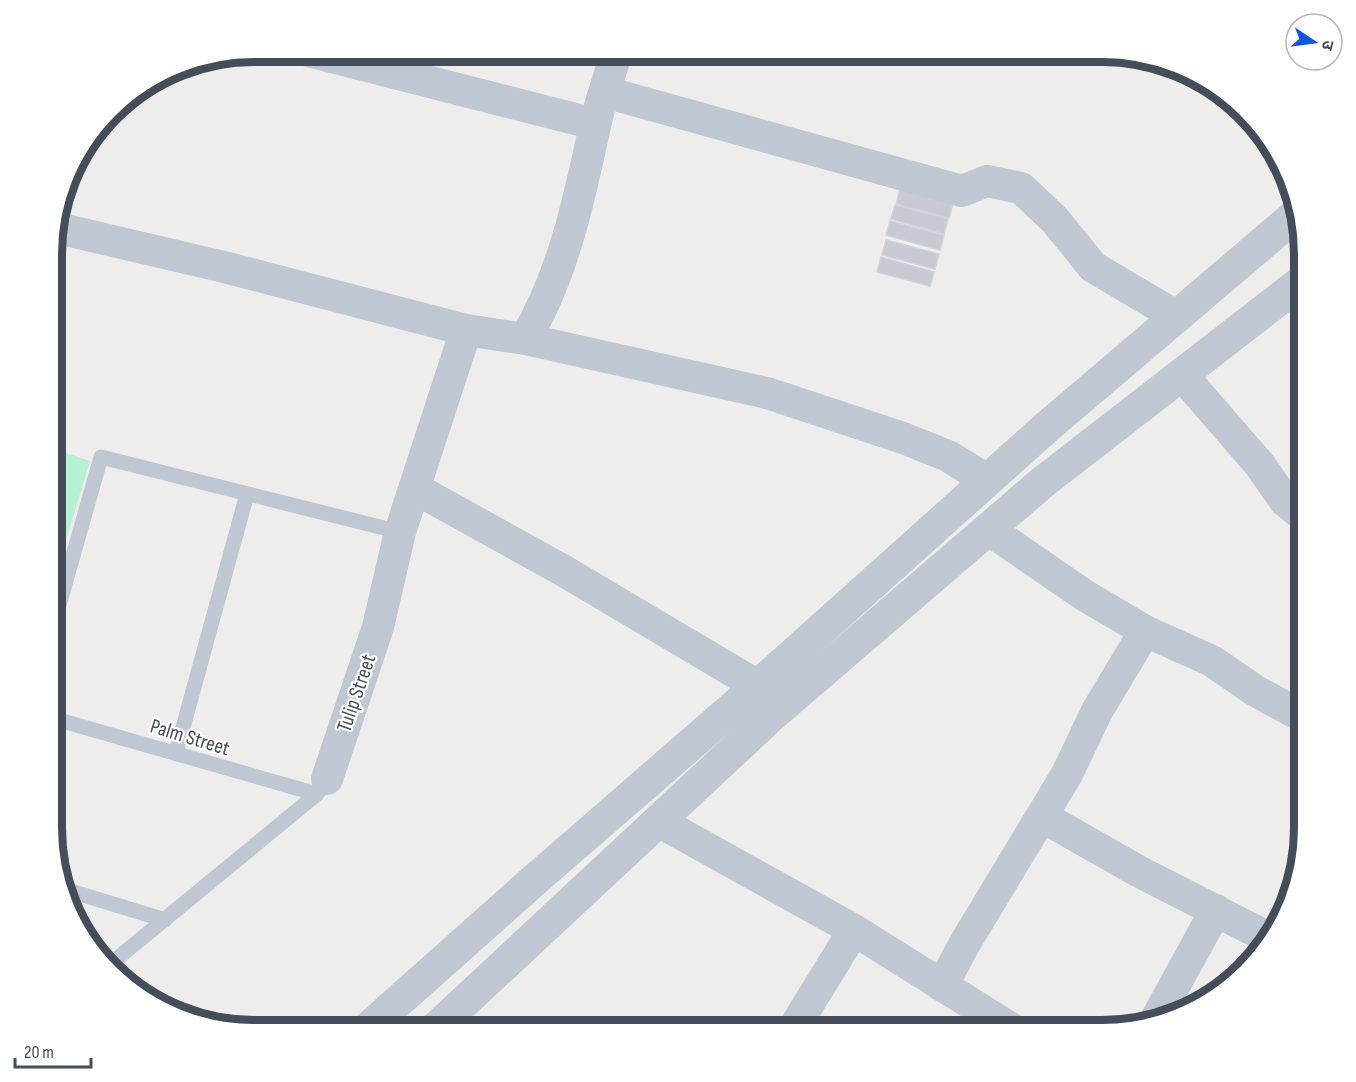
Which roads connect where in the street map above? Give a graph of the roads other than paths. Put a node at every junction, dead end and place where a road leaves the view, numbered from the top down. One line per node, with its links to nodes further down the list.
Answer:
1 (351, 62): 4 (street)
2 (614, 62): 3 (street)
3 (605, 92): 4 (street); 8 (street)
4 (595, 124): 10 (street)
5 (1291, 219): 8 (street)
6 (63, 229): 9 (street)
7 (1294, 288): 11 (street)
8 (1176, 316): 12 (street)
9 (466, 330): 10 (street); 13 (street, Tulip Street)
10 (525, 339): 12 (street)
11 (1182, 375): 15 (street); 16 (street)
12 (987, 480): 20 (street)
13 (416, 489): 17 (street, Tulip Street); 20 (street)
14 (247, 494): 17 (lane); 18 (lane); 24 (lane)
15 (1294, 508)
16 (988, 529): 19 (street); 22 (street)
17 (400, 532): 25 (street, Tulip Street)
18 (62, 596)
19 (1145, 631): 21 (street); 26 (street)
20 (758, 686): 22 (street); 36 (street)
21 (1294, 712)
22 (771, 716): 27 (street)
23 (62, 721): 24 (lane, Palm Street)
24 (176, 753): 25 (lane, Palm Street)
25 (322, 787): 30 (lane)
26 (1043, 817): 29 (street); 34 (street)
27 (658, 821): 31 (street); 37 (street)
28 (73, 892): 30 (lane)
29 (1216, 910): 32 (street); 35 (street)
30 (165, 920): 33 (lane)
31 (854, 930): 34 (street); 38 (street)
32 (1262, 934)
33 (115, 961)
34 (942, 986): 39 (street)
35 (1160, 1011)
36 (377, 1020)
37 (445, 1020)
38 (799, 1020)
39 (997, 1020)

